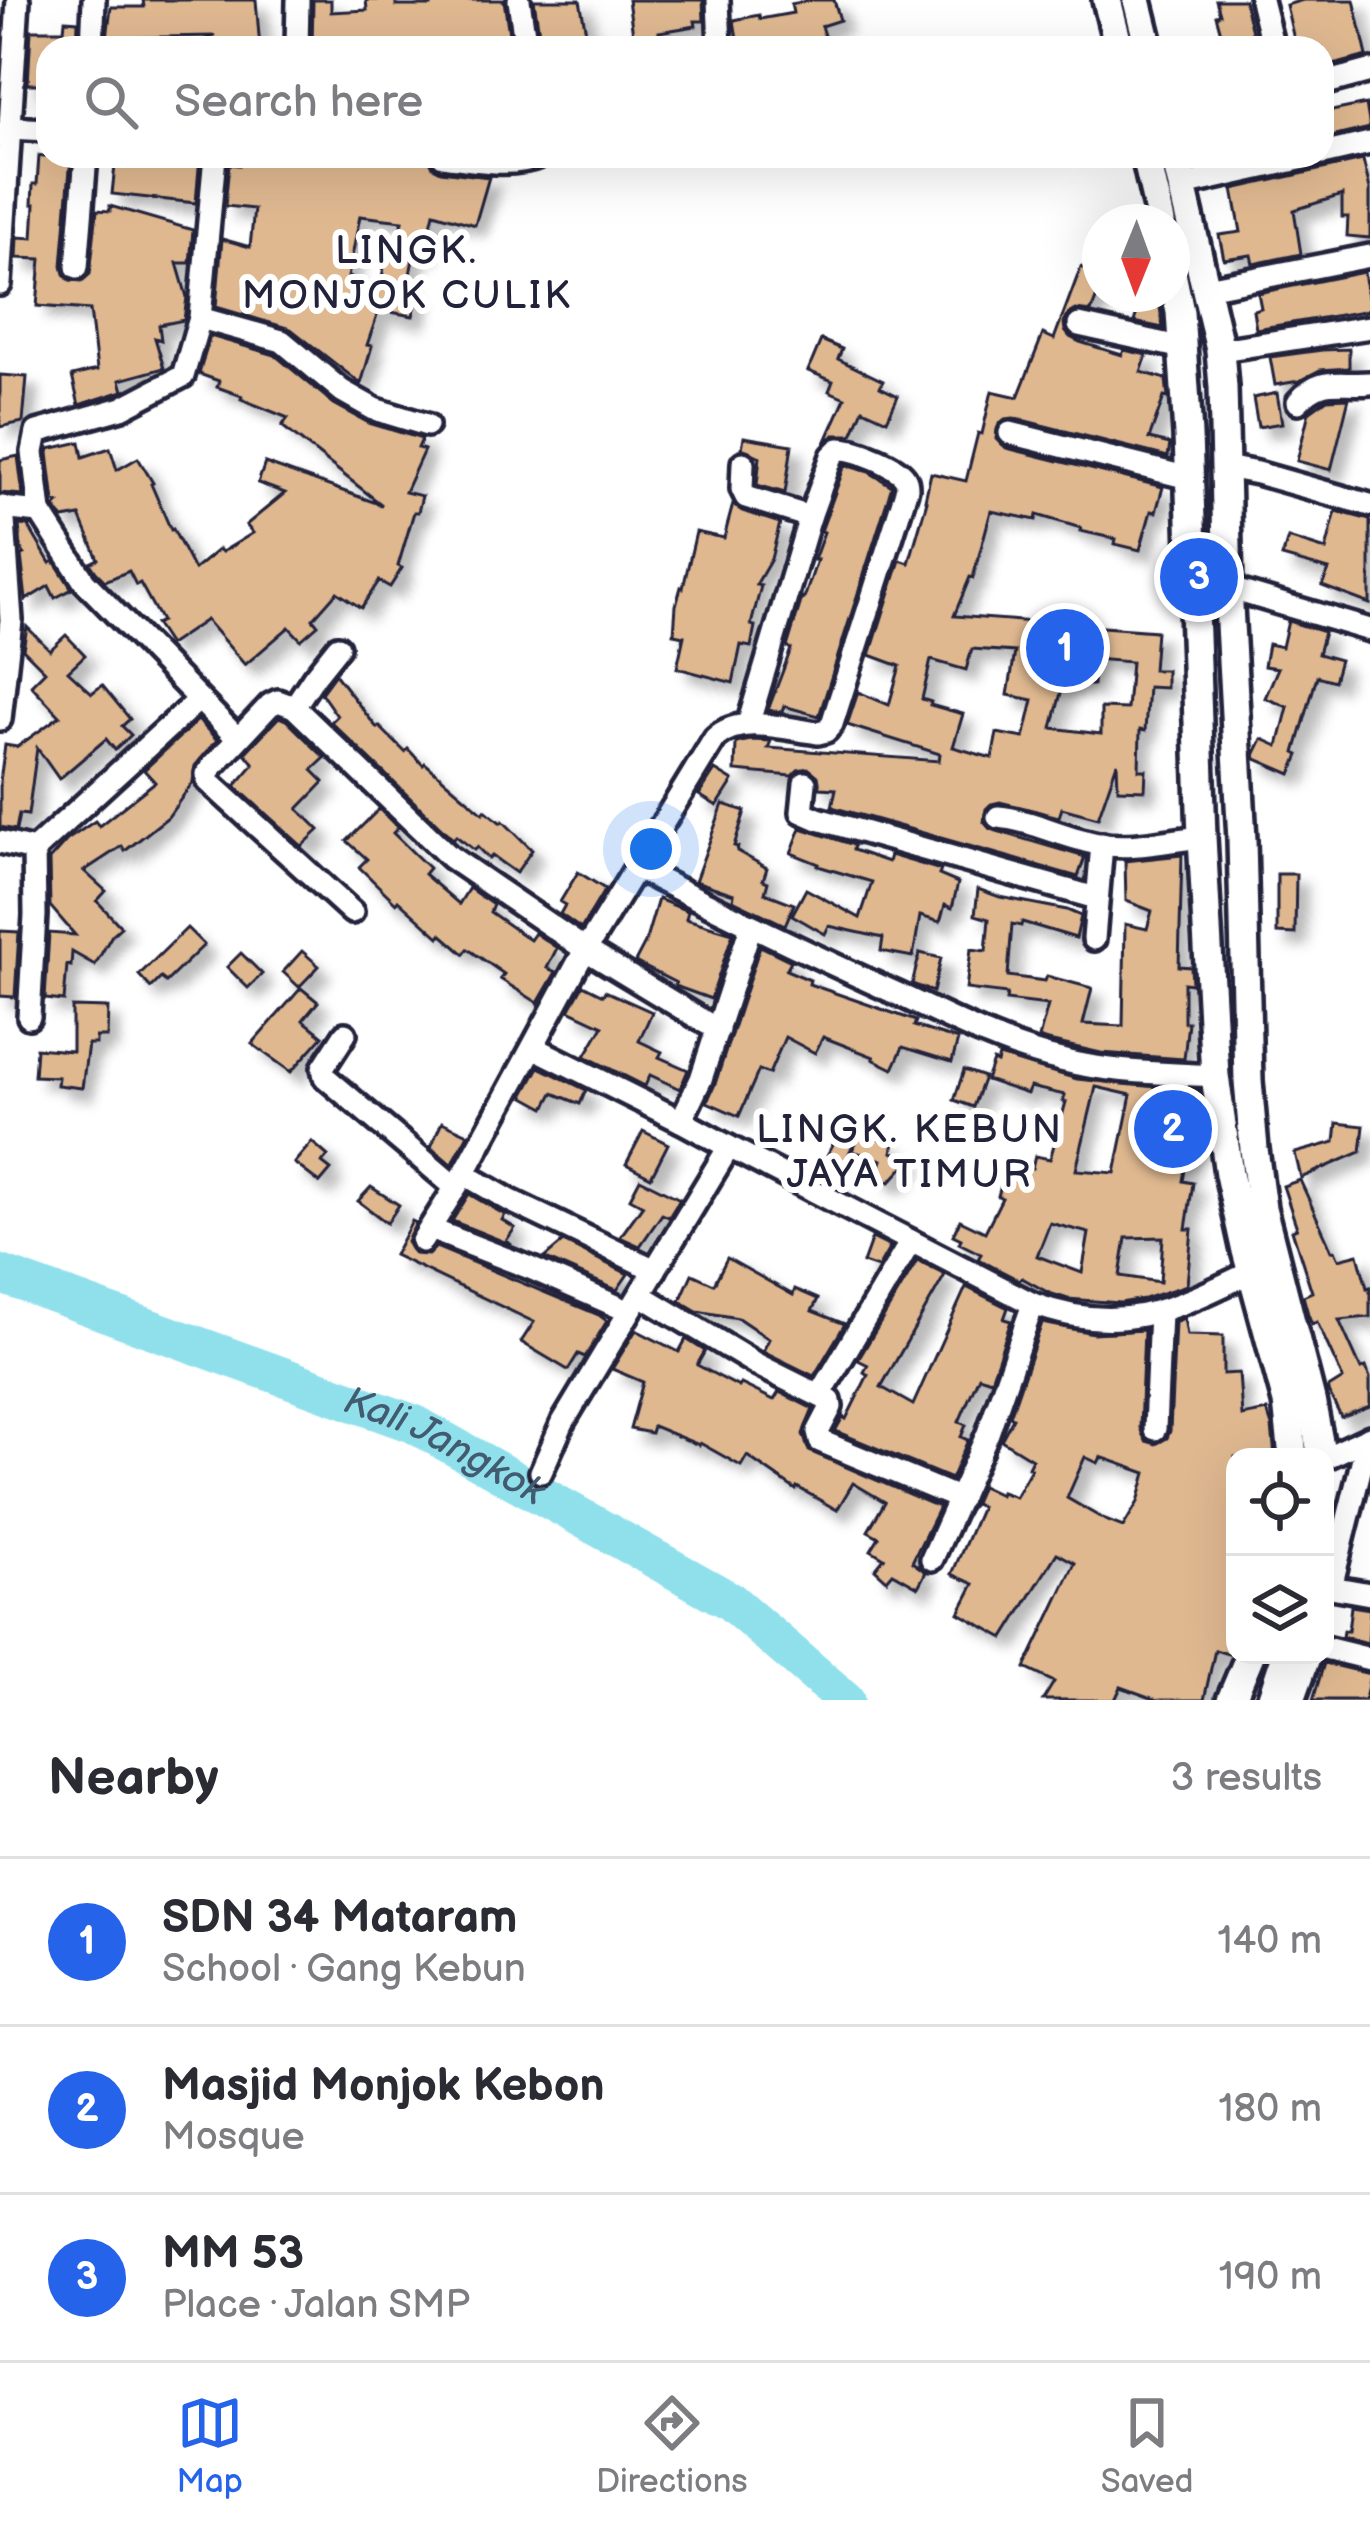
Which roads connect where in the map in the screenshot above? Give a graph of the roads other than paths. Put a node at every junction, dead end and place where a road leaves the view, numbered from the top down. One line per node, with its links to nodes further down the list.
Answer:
1 (18, 0): 18 (street)
2 (94, 0): 9 (street)
3 (298, 0): 10 (street)
4 (519, 0): 11 (street)
5 (718, 0): 12 (street)
6 (1107, 0): 13 (main road)
7 (1137, 0): 14 (main road)
8 (1261, 0): 15 (street)
9 (92, 36)
10 (297, 36)
11 (524, 36)
12 (720, 36)
13 (1116, 36)
14 (1146, 36)
15 (1270, 36)
16 (1370, 71): 17 (street)
17 (1334, 81)
18 (9, 128): 19 (street); 33 (street)
19 (36, 129)
20 (1370, 143): 21 (street)
21 (1334, 151)
22 (85, 168): 32 (street)
23 (214, 168): 36 (street)
24 (1149, 168): 28 (main road)
25 (1178, 168): 27 (main road)
26 (1259, 168): 27 (street)
27 (1183, 185): 29 (main road)
28 (1157, 204)
29 (1183, 204)
30 (1190, 253): 34 (main road)
31 (1370, 256): 34 (street)
32 (77, 267)
33 (0, 284)
34 (1207, 288): 40 (main road)
35 (1180, 312): 39 (main road)
36 (200, 318): 43 (street); 50 (street)
37 (1078, 325): 39 (street)
38 (1370, 327): 40 (street)
39 (1183, 348): 47 (main road)
40 (1220, 350): 46 (main road)
41 (1370, 383): 42 (street)
42 (1298, 402)
43 (427, 424)
44 (1010, 433): 47 (street)
45 (743, 463): 51 (street)
46 (1226, 467): 48 (street); 52 (main road)
47 (1189, 478): 62 (main road)
48 (1370, 505)
49 (2, 507): 50 (street); 57 (street)
50 (40, 512): 55 (street)
51 (810, 517): 58 (street); 58 (street)
52 (1228, 588): 53 (street); 69 (main road)
53 (1370, 630)
54 (338, 647): 56 (street)
55 (198, 700): 59 (street); 65 (street)
56 (294, 707): 59 (street); 73 (street)
57 (0, 719)
58 (748, 725): 66 (street)
59 (238, 738): 68 (street)
60 (805, 783): 67 (street)
61 (998, 817): 64 (street)
62 (1202, 837): 64 (street); 70 (main road)
63 (0, 842): 65 (street)
64 (1102, 844): 67 (street)
65 (34, 850): 74 (street)
66 (636, 868): 71 (street); 73 (street)
67 (1096, 898): 72 (street)
68 (352, 912)
69 (1244, 916): 70 (main road); 92 (main road)
70 (1207, 922): 78 (main road)
71 (751, 926): 75 (street); 78 (street)
72 (1094, 939)
73 (586, 950): 75 (street); 77 (street)
74 (28, 1016)
75 (718, 1030): 79 (street)
76 (345, 1034): 81 (street)
77 (533, 1047): 79 (street); 81 (street)
78 (1215, 1076): 84 (main road)
79 (681, 1121): 80 (street)
80 (729, 1147): 82 (street); 83 (street)
81 (460, 1180): 83 (street); 85 (street)
82 (910, 1240): 86 (street); 88 (street)
83 (655, 1270): 85 (street)
84 (1253, 1271): 87 (street); 91 (main road)
85 (634, 1303): 88 (street); 94 (street)
86 (1033, 1304): 87 (street); 95 (street)
87 (1160, 1312): 89 (street)
88 (820, 1395): 95 (street)
89 (1155, 1429)
90 (1369, 1437): 93 (street); 97 (street)
91 (1292, 1448)
92 (1322, 1448)
93 (1334, 1453)
94 (541, 1472)
95 (960, 1499): 96 (street)
96 (932, 1559)
97 (1334, 1574)
98 (1370, 1594): 99 (street)
99 (1334, 1597)
100 (1334, 1650): 101 (street)
101 (1370, 1659)
102 (1246, 1664): 105 (main road)
103 (1283, 1664): 106 (main road)
104 (1307, 1664): 107 (street)
105 (1231, 1700)
106 (1271, 1700)
107 (1294, 1700)

